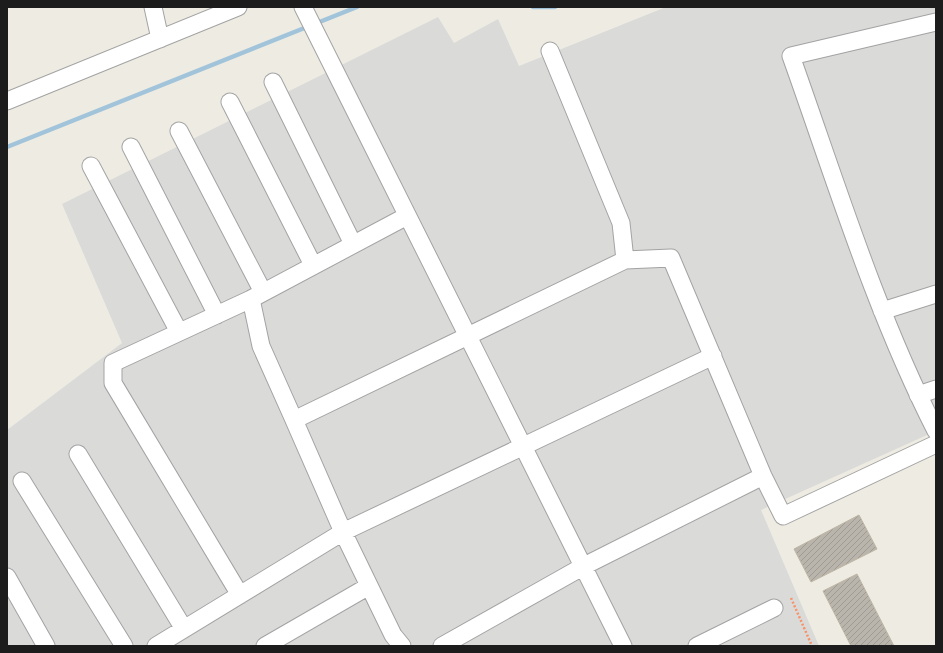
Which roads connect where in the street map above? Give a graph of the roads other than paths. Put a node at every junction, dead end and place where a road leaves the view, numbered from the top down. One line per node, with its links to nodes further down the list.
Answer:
1 (153, 7): 5 (street)
2 (238, 7): 5 (street)
3 (305, 11): 13 (street)
4 (936, 22): 19 (street)
5 (160, 39): 8 (street)
6 (550, 51): 15 (street)
7 (273, 82): 14 (street)
8 (7, 101)
9 (230, 102): 16 (street)
10 (179, 131): 18 (street)
11 (131, 147): 20 (street)
12 (91, 166): 21 (street)
13 (407, 216): 14 (street); 22 (street)
14 (353, 244): 16 (street)
15 (626, 260): 22 (street); 23 (street)
16 (313, 265): 18 (street)
17 (936, 294): 19 (street)
18 (257, 295): 20 (street); 26 (street)
19 (882, 311): 25 (street)
20 (216, 314): 21 (street)
21 (179, 332): 37 (street)
22 (467, 335): 26 (street); 29 (street)
23 (713, 356): 29 (street); 31 (street)
24 (936, 389): 25 (street)
25 (918, 395): 27 (street)
26 (294, 420): 33 (street)
27 (936, 431)
28 (936, 444): 31 (street)
29 (523, 445): 33 (street); 34 (street)
30 (78, 454): 39 (street)
31 (763, 476): 34 (street)
32 (22, 481): 41 (street)
33 (343, 532): 36 (street); 37 (street)
34 (584, 566): 45 (street); 46 (street)
35 (7, 578): 40 (street)
36 (369, 586): 43 (street); 44 (street)
37 (240, 595): 39 (street)
38 (774, 608): 47 (street)
39 (184, 629): 42 (street)
40 (46, 646)
41 (124, 646)
42 (156, 646)
43 (265, 646)
44 (402, 646)
45 (442, 646)
46 (623, 646)
47 (697, 646)

